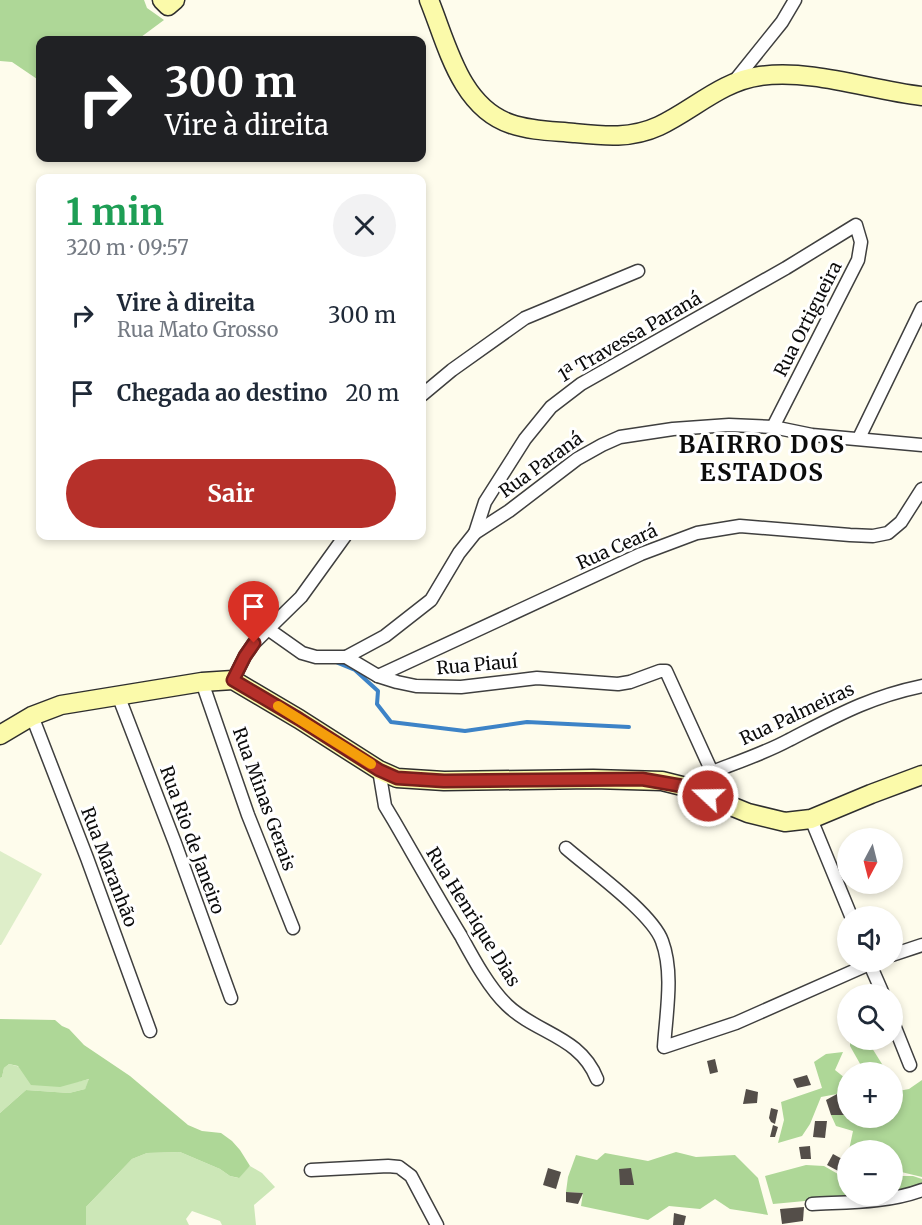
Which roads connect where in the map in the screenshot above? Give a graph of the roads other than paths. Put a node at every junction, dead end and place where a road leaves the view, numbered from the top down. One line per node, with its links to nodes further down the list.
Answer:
1 (429, 0): 3 (street)
2 (795, 0): 3 (street)
3 (734, 83): 4 (street)
4 (922, 96)
5 (856, 225): 9 (street, Rua Ortigueira); 13 (street, 1ª Travessa Paraná)
6 (638, 271): 8 (street)
7 (922, 308): 10 (street)
8 (426, 392)
9 (773, 427): 10 (street, Rua Paraná); 13 (street, Rua Paraná)
10 (859, 438): 11 (street, Rua Paraná)
11 (922, 445)
12 (922, 489): 17 (street, Rua Ceará)
13 (476, 533): 16 (street, Rua Paraná)
14 (342, 540): 15 (street)
15 (268, 629): 16 (street); 18 (street)
16 (346, 657): 17 (street, Rua Piauí)
17 (378, 676): 25 (street, Rua Piauí)
18 (233, 680): 19 (street); 24 (street)
19 (202, 682): 21 (street); 31 (street, Rua Minas Gerais)
20 (922, 686): 25 (street, Rua Palmeiras)
21 (118, 695): 22 (street); 35 (street, Rua Rio de Janeiro)
22 (32, 716): 23 (street); 36 (street, Rua Maranhão)
23 (0, 735)
24 (379, 770): 27 (street); 39 (street, Rua Henrique Dias)
25 (712, 772): 27 (street)
26 (922, 775): 28 (street)
27 (708, 796): 28 (street)
28 (811, 819): 30 (street)
29 (566, 848): 34 (street)
30 (847, 906)
31 (293, 928)
32 (922, 945): 33 (street)
33 (903, 951)
34 (849, 972)
35 (231, 998)
36 (150, 1031)
37 (903, 1048): 38 (street)
38 (910, 1065)
39 (597, 1079)
40 (311, 1170): 43 (street)
41 (922, 1190): 42 (street)
42 (812, 1203)
43 (437, 1225)

